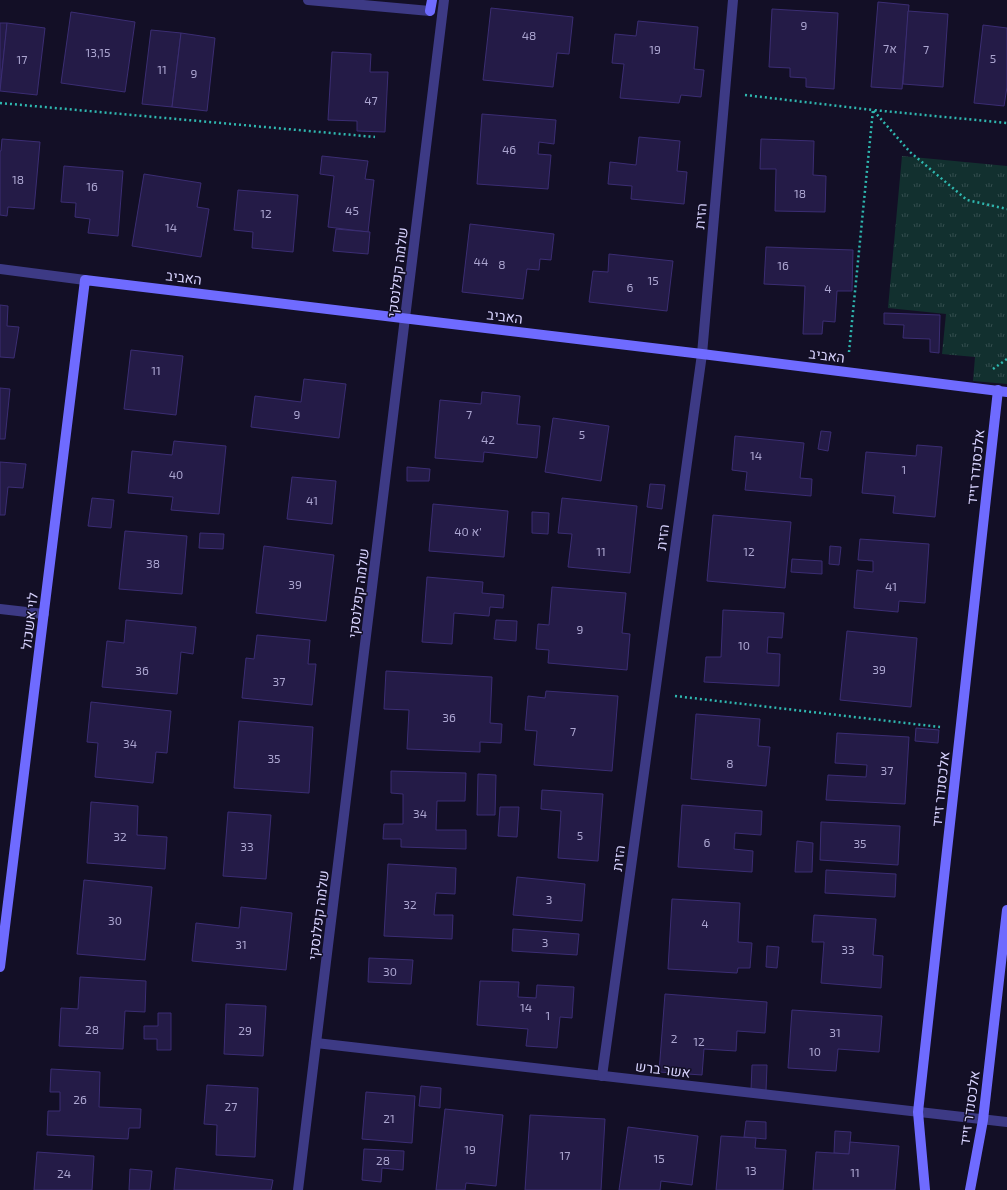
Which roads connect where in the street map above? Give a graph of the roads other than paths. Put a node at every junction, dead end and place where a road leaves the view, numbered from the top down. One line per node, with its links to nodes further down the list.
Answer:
1 (308, 0): 2 (street)
2 (432, 0)
3 (444, 0): 7 (street, שלמה קפלנסקי)
4 (733, 0): 8 (street, הזית)
5 (0, 269): 6 (street, האביב)
6 (85, 280): 7 (street, האביב); 11 (street, לוי אשכול)
7 (406, 318): 8 (street, האביב); 14 (street, שלמה קפלנסקי)
8 (702, 354): 9 (street, האביב); 15 (street, הזית)
9 (1002, 391): 16 (street, אלכסנדר זייד)
10 (0, 609): 11 (street)
11 (44, 614): 13 (street, לוי אשכול)
12 (1007, 910): 17 (street, אלכסנדר זייד)
13 (0, 967)
14 (316, 1043): 15 (street, אשר ברש); 19 (street, שלמה קפלנסקי)
15 (602, 1076): 16 (street, אשר ברש)
16 (918, 1112): 17 (street, אשר ברש); 20 (street, אלכסנדר זייד)
17 (983, 1120): 18 (street, אשר ברש); 21 (street, אלכסנדר זייד)
18 (1007, 1122)
19 (298, 1190)
20 (925, 1190)
21 (970, 1190)

